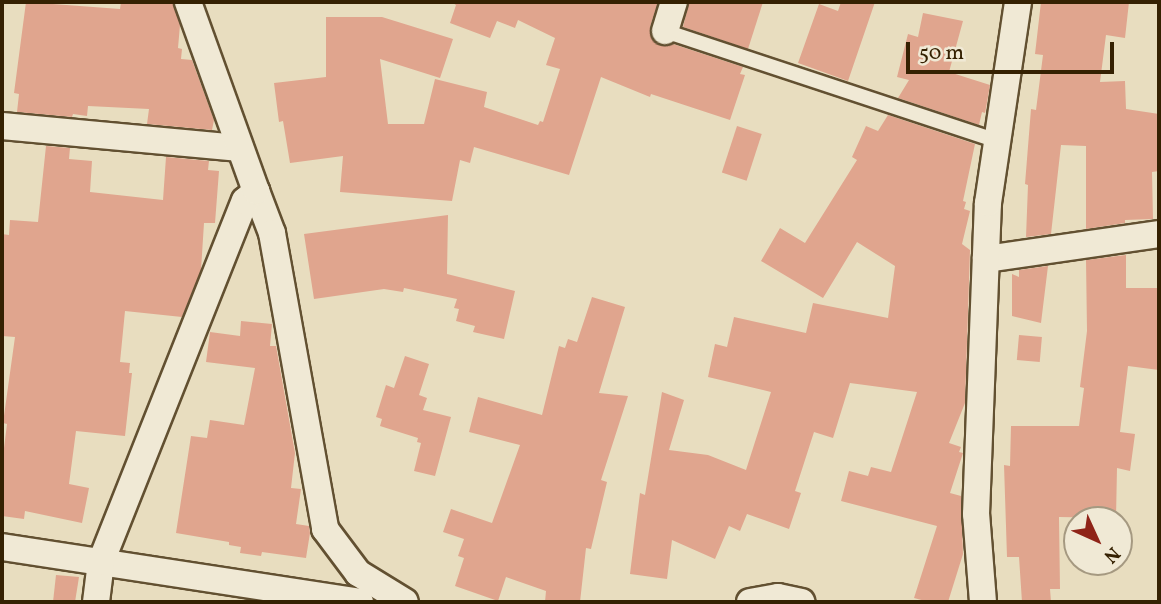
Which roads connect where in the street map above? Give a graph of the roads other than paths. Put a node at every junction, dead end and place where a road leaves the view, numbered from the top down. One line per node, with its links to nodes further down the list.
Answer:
1 (188, 2): 7 (street)
2 (674, 2): 4 (street)
3 (1018, 2): 6 (street)
4 (665, 31): 6 (lane)
5 (2, 126): 7 (street)
6 (997, 141): 10 (street)
7 (238, 148): 8 (street)
8 (256, 191): 12 (street); 15 (street)
9 (1159, 234): 10 (street)
10 (986, 259): 18 (street)
11 (2, 547): 12 (street)
12 (101, 562): 13 (street); 14 (street)
13 (96, 602)
14 (360, 602)
15 (405, 602)
16 (750, 602): 17 (street)
17 (801, 602)
18 (983, 602)

